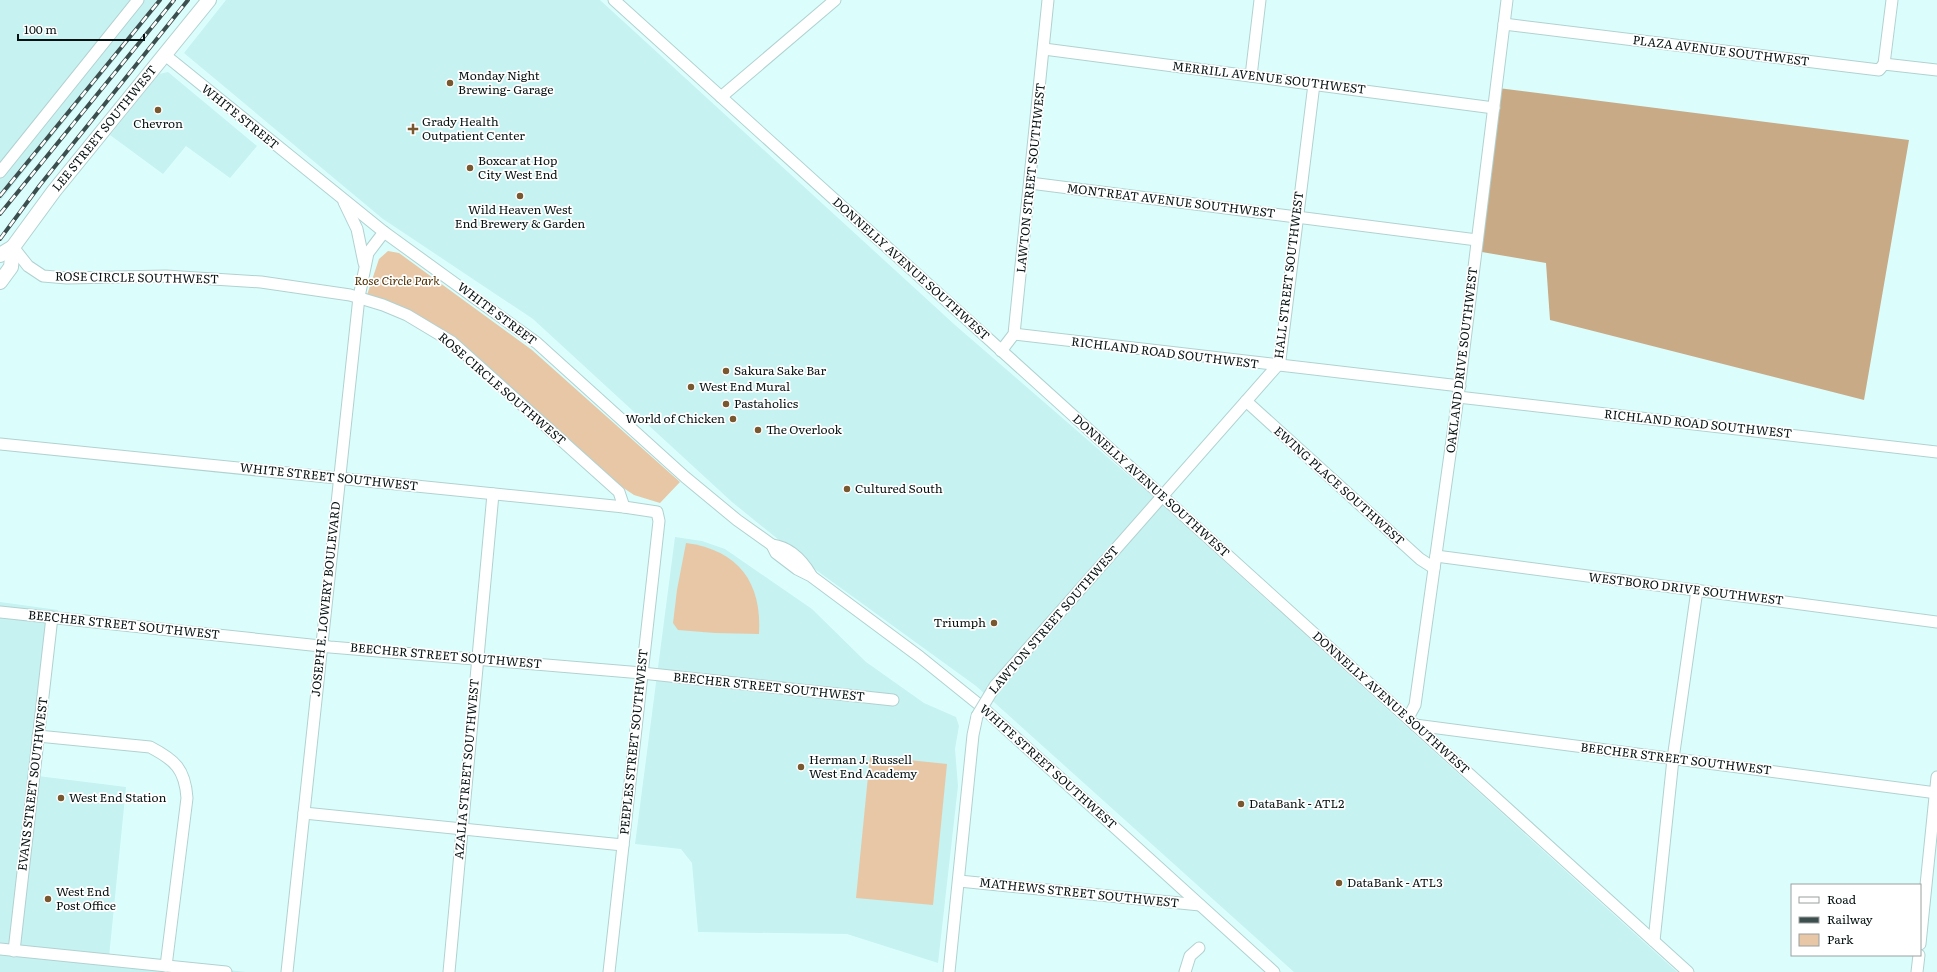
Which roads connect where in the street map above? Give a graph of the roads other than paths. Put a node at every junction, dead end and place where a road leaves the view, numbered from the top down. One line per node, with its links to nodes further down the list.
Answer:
1 (138, 0): 18 (street)
2 (209, 0): 11 (main road, LEE STREET SOUTHWEST)
3 (614, 0): 16 (street, DONNELLY AVENUE SOUTHWEST)
4 (835, 0): 16 (street)
5 (1048, 0): 10 (street, LAWTON STREET SOUTHWEST)
6 (1260, 0): 14 (street)
7 (1506, 0): 9 (street, OAKLAND DRIVE SOUTHWEST)
8 (1892, 0): 12 (street)
9 (1504, 24): 12 (street, PLAZA AVENUE SOUTHWEST); 17 (street, OAKLAND DRIVE SOUTHWEST)
10 (1044, 49): 14 (street, MERRILL AVENUE SOUTHWEST); 19 (street, LAWTON STREET SOUTHWEST)
11 (165, 55): 20 (street, WHITE STREET); 24 (main road, LEE STREET SOUTHWEST)
12 (1884, 64): 13 (street, PLAZA AVENUE SOUTHWEST)
13 (1937, 70)
14 (1251, 76): 15 (street, MERRILL AVENUE SOUTHWEST)
15 (1314, 84): 17 (street, MERRILL AVENUE SOUTHWEST); 21 (street, HALL STREET SOUTHWEST)
16 (721, 97): 30 (street, DONNELLY AVENUE SOUTHWEST)
17 (1494, 108): 23 (street, OAKLAND DRIVE SOUTHWEST)
18 (0, 172)
19 (1030, 183): 21 (street, MONTREAT AVENUE SOUTHWEST); 29 (street, LAWTON STREET SOUTHWEST)
20 (341, 198): 22 (street, WHITE STREET); 26 (street)
21 (1297, 217): 23 (street, MONTREAT AVENUE SOUTHWEST); 31 (street, HALL STREET SOUTHWEST)
22 (384, 232): 26 (street, JOSEPH E. LOWERY BOULEVARD); 40 (street, WHITE STREET)
23 (1478, 240): 32 (street, OAKLAND DRIVE SOUTHWEST)
24 (13, 247): 25 (main road, LEE STREET SOUTHWEST); 27 (main road); 28 (street, ROSE CIRCLE SOUTHWEST)
25 (0, 255)
26 (365, 266): 28 (street, JOSEPH E. LOWERY BOULEVARD)
27 (0, 282)
28 (359, 297): 36 (street, JOSEPH E. LOWERY BOULEVARD); 39 (street, ROSE CIRCLE SOUTHWEST)
29 (1014, 334): 30 (street); 31 (street, RICHLAND ROAD SOUTHWEST)
30 (1001, 351): 38 (street, DONNELLY AVENUE SOUTHWEST)
31 (1277, 366): 32 (street, RICHLAND ROAD SOUTHWEST); 33 (street, HALL STREET SOUTHWEST)
32 (1459, 392): 35 (street, RICHLAND ROAD SOUTHWEST); 42 (street, OAKLAND DRIVE SOUTHWEST)
33 (1246, 401): 38 (street, HALL STREET SOUTHWEST); 43 (street, EWING PLACE SOUTHWEST)
34 (0, 444): 36 (street, WHITE STREET SOUTHWEST)
35 (1937, 452)
36 (339, 478): 37 (street, WHITE STREET SOUTHWEST); 48 (street, JOSEPH E. LOWERY BOULEVARD)
37 (493, 494): 39 (street, WHITE STREET SOUTHWEST); 49 (street, AZALIA STREET SOUTHWEST)
38 (1162, 496): 52 (street, DONNELLY AVENUE SOUTHWEST); 60 (street, LAWTON STREET SOUTHWEST, bridge)
39 (624, 507): 41 (street, WHITE STREET SOUTHWEST)
40 (725, 510): 61 (street, WHITE STREET SOUTHWEST)
41 (657, 512): 50 (street, PEEPLES STREET SOUTHWEST)
42 (1436, 556): 43 (street, OAKLAND DRIVE SOUTHWEST); 44 (street, WESTBORO DRIVE SOUTHWEST)
43 (1434, 568): 52 (street, OAKLAND DRIVE SOUTHWEST)
44 (1696, 590): 47 (street, WESTBORO DRIVE SOUTHWEST); 54 (street)
45 (0, 612): 46 (street, BEECHER STREET SOUTHWEST)
46 (52, 617): 48 (street, BEECHER STREET SOUTHWEST); 53 (street, EVANS STREET SOUTHWEST)
47 (1937, 622)
48 (322, 646): 49 (street, BEECHER STREET SOUTHWEST); 57 (street, JOSEPH E. LOWERY BOULEVARD)
49 (478, 659): 50 (street, BEECHER STREET SOUTHWEST); 58 (street, AZALIA STREET SOUTHWEST)
50 (642, 673): 51 (street, BEECHER STREET SOUTHWEST); 59 (street, PEEPLES STREET SOUTHWEST)
51 (893, 700)
52 (1412, 722): 54 (street, BEECHER STREET SOUTHWEST); 63 (street, DONNELLY AVENUE SOUTHWEST)
53 (38, 736): 66 (street, EVANS STREET SOUTHWEST); 68 (street)
54 (1673, 759): 56 (street, BEECHER STREET SOUTHWEST); 63 (street)
55 (1937, 777): 56 (street)
56 (1936, 793): 62 (street)
57 (304, 813): 58 (street); 70 (street, JOSEPH E. LOWERY BOULEVARD)
58 (462, 829): 59 (street); 71 (street, AZALIA STREET SOUTHWEST)
59 (623, 845): 72 (street, PEEPLES STREET SOUTHWEST)
60 (958, 881): 61 (street, MATHEWS STREET SOUTHWEST); 73 (street, LAWTON STREET SOUTHWEST)
61 (1200, 905): 75 (street, WHITE STREET SOUTHWEST)
62 (1921, 935)
63 (1654, 941): 76 (street, DONNELLY AVENUE SOUTHWEST)
64 (1199, 948): 74 (street)
65 (0, 949): 66 (street)
66 (14, 951): 68 (street)
67 (1919, 956): 77 (street)
68 (166, 966): 69 (street)
69 (226, 972)
70 (287, 972)
71 (449, 972)
72 (609, 972)
73 (949, 972)
74 (1185, 972)
75 (1274, 972)
76 (1688, 972)
77 (1917, 972)

